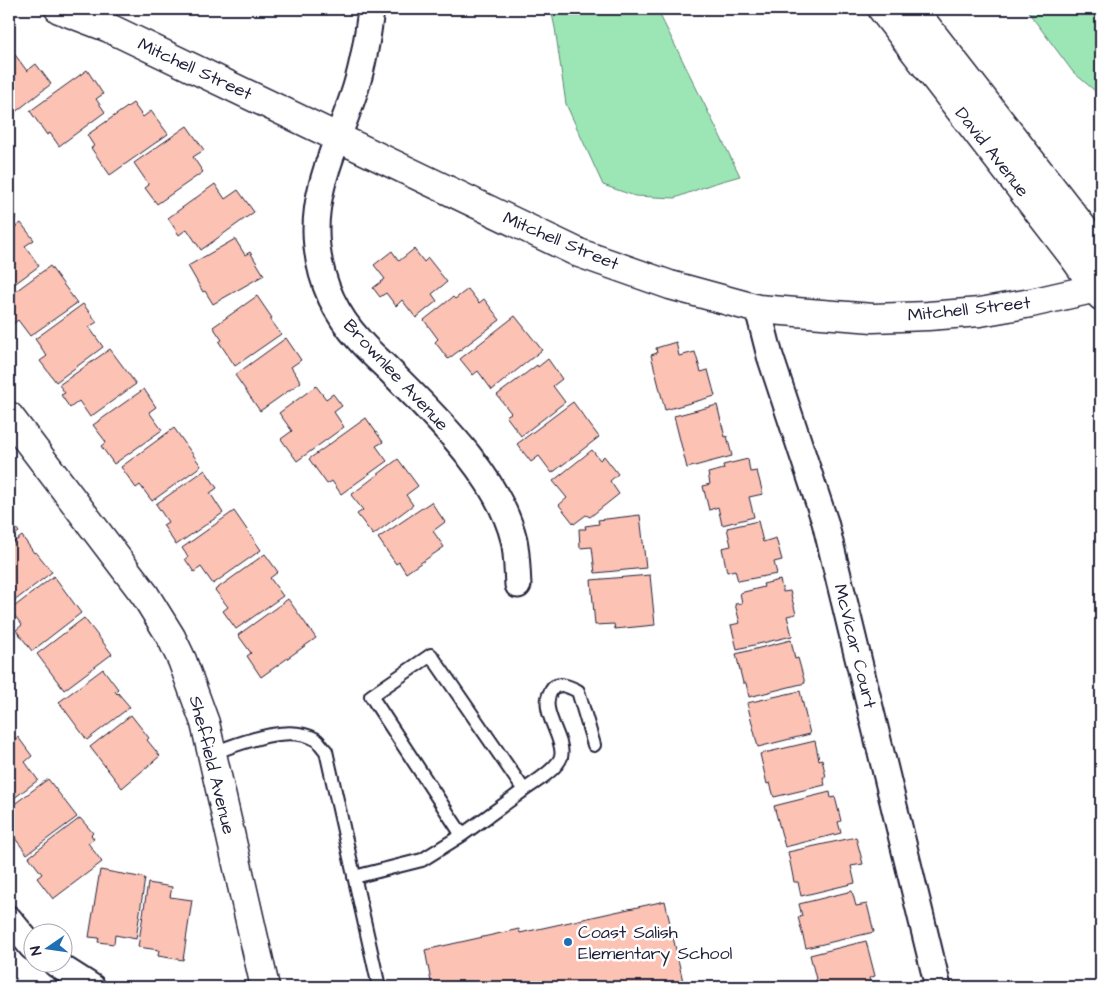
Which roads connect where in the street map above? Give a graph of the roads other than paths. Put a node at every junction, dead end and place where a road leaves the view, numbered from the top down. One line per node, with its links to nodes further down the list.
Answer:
1 (58, 9): 5 (street, Mitchell Street)
2 (372, 9): 5 (street, Brownlee Avenue)
3 (882, 9): 7 (street, David Avenue)
4 (912, 9): 6 (street, David Avenue)
5 (338, 139): 8 (street, Mitchell Street); 10 (street, Brownlee Avenue)
6 (1101, 251)
7 (1100, 291): 8 (street, Mitchell Street)
8 (758, 309): 22 (street, McVicar Court)
9 (9, 416): 12 (street, Sheffield Avenue)
10 (518, 585)
11 (594, 745): 13 (lane)
12 (212, 752): 15 (lane); 20 (street, Sheffield Avenue)
13 (524, 790): 14 (lane); 14 (lane)
14 (462, 835): 15 (lane)
15 (354, 877): 21 (lane)
16 (9, 919): 17 (street)
17 (22, 935)
18 (72, 974): 19 (street)
19 (92, 987)
20 (265, 987)
21 (379, 987)
22 (938, 987)

